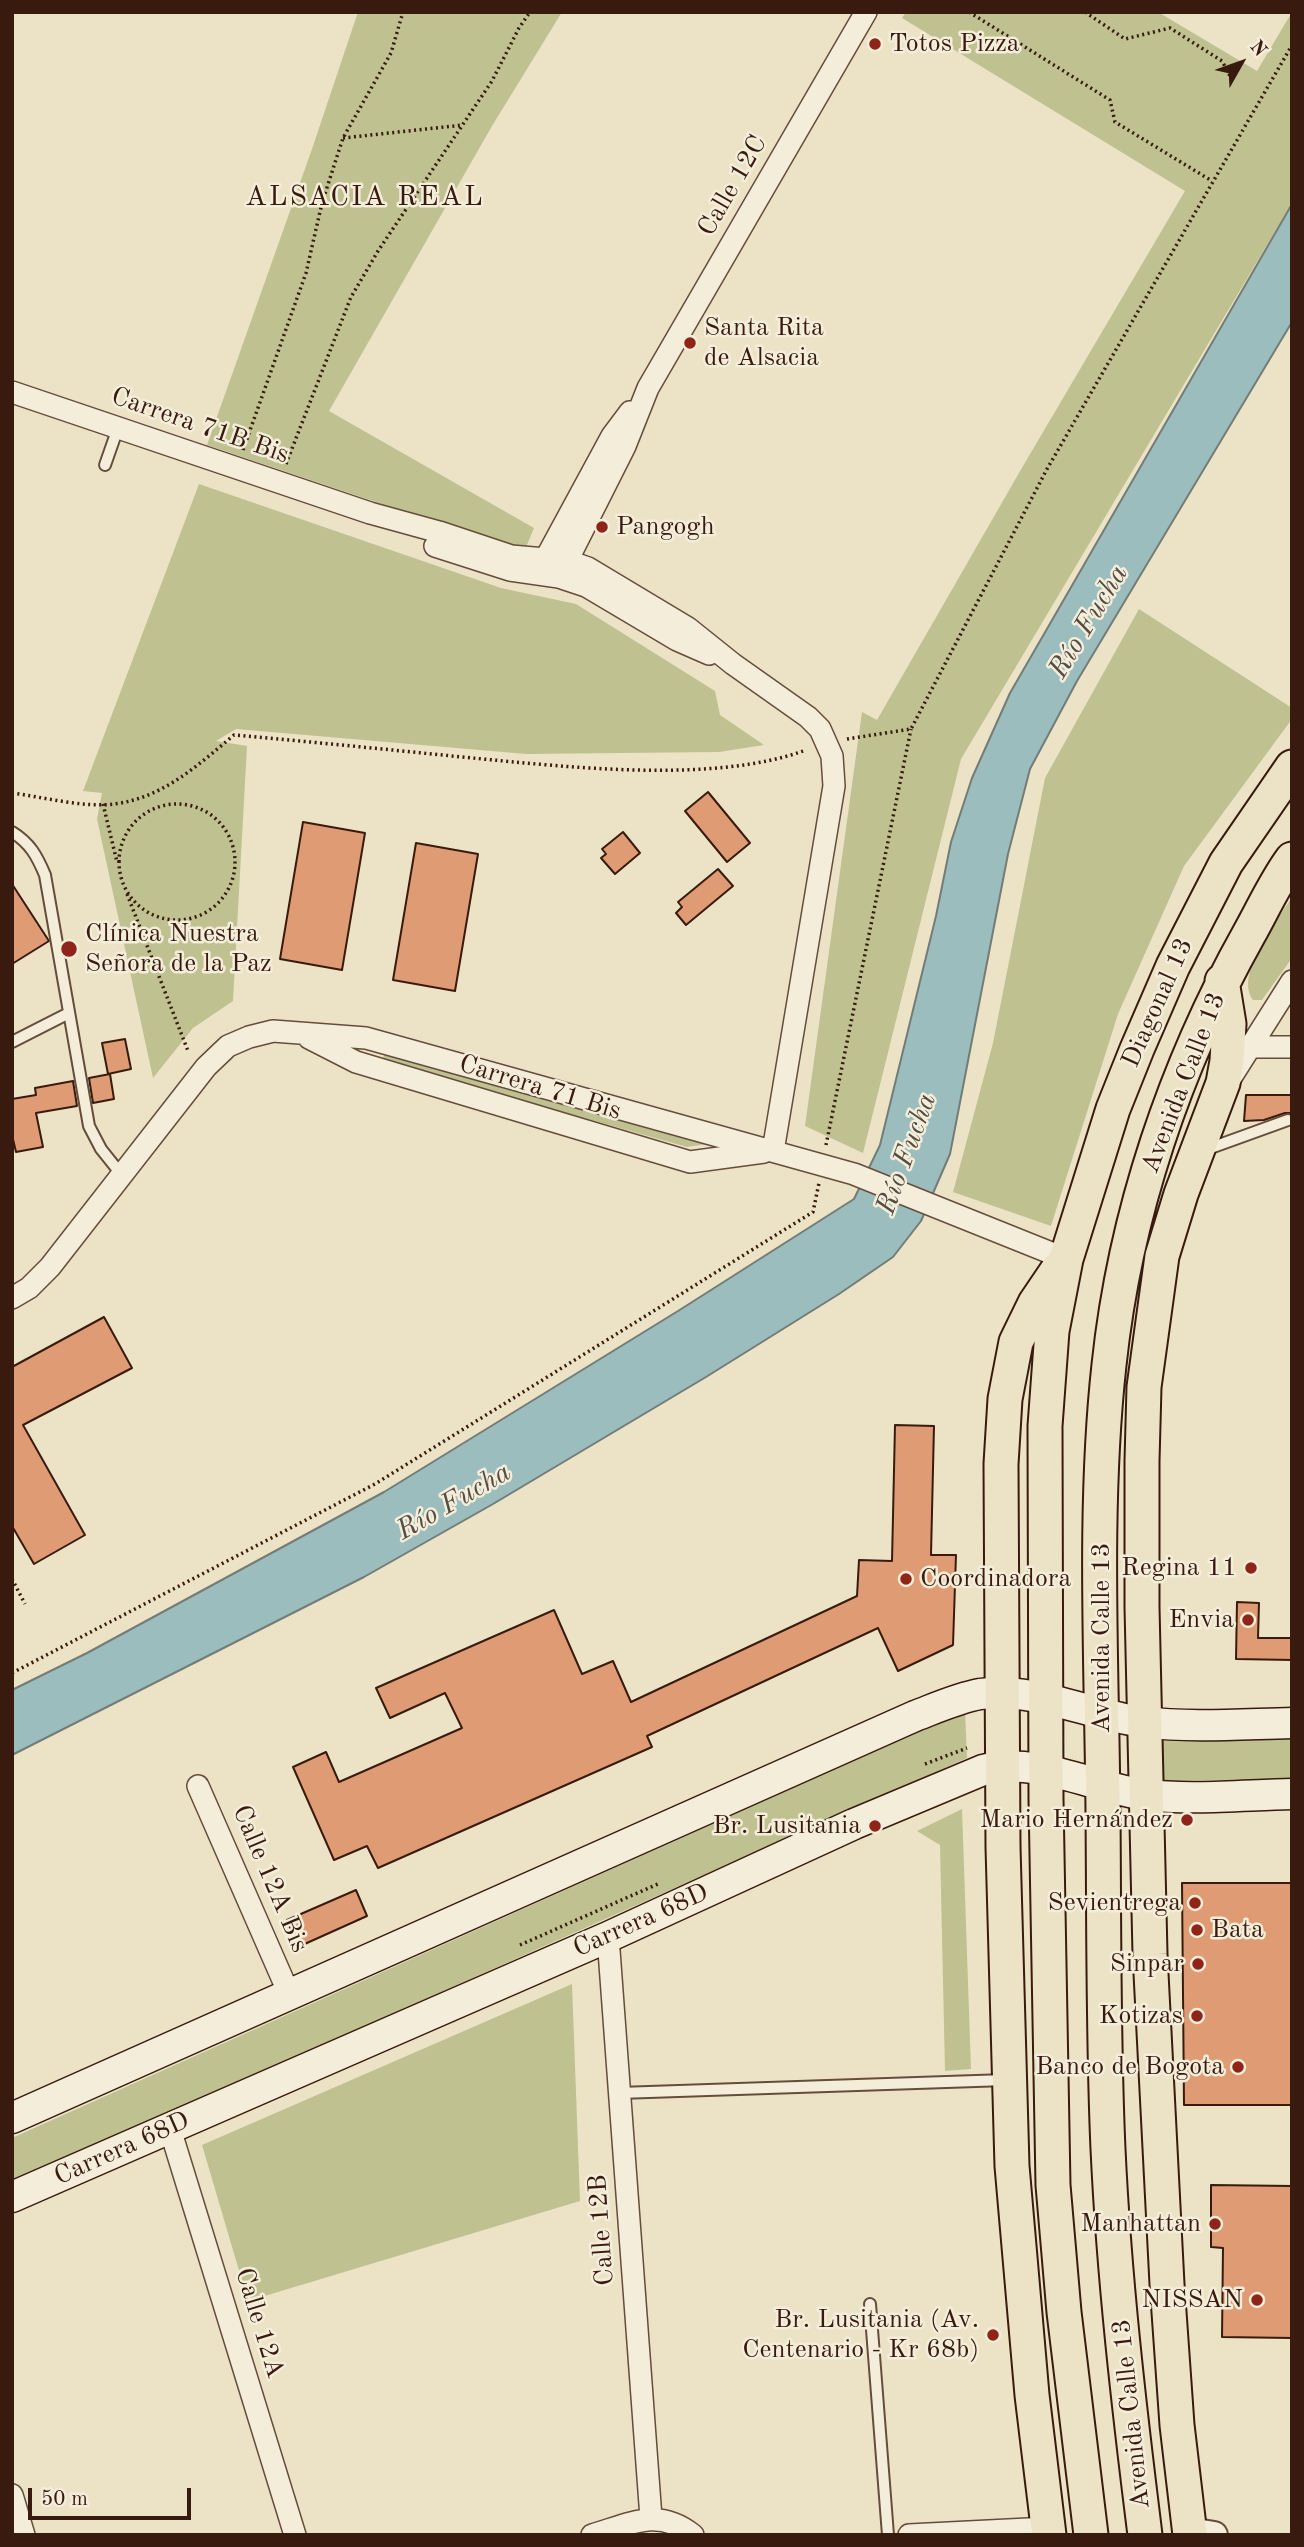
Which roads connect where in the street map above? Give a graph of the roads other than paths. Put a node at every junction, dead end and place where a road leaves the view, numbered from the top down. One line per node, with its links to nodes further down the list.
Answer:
1 (866, 12): 2 (street, Calle 12C)
2 (648, 388): 6 (street, Calle 12C); 7 (street, Calle 12C)
3 (12, 392): 4 (street, Carrera 71B Bis)
4 (118, 428): 5 (lane); 6 (street, Carrera 71B Bis)
5 (105, 465)
6 (541, 566): 7 (street, Carrera 71B Bis)
7 (564, 569): 19 (street, Carrera 71B Bis)
8 (1292, 767): 23 (main road, Diagonal 13)
9 (12, 832): 13 (lane)
10 (1292, 859): 11 (main road, Diagonal 13)
11 (1222, 981): 17 (main road, Avenida Calle 13); 22 (main road, Avenida Calle 13)
12 (1292, 981): 17 (street)
13 (69, 1013): 15 (lane); 21 (lane)
14 (299, 1033): 19 (street, Carrera 71 Bis); 19 (street, Carrera 71 Bis); 21 (street, Carrera 71 Bis)
15 (12, 1042)
16 (1292, 1046): 17 (street)
17 (1240, 1047): 20 (main road, Avenida Calle 13)
18 (1288, 1120): 20 (lane)
19 (773, 1151): 23 (street, Carrera 71 Bis)
20 (1196, 1154): 24 (main road, Avenida Calle 13)
21 (121, 1174): 25 (street, Carrera 71 Bis)
22 (1138, 1204): 24 (main road); 28 (main road, Avenida Calle 13)
23 (1066, 1259): 26 (main road); 27 (main road, Avenida Calle 13)
24 (1156, 1291): 29 (main road, Avenida Calle 13)
25 (12, 1298)
26 (1002, 1693): 27 (main road); 31 (main road); 38 (main road)
27 (1046, 1699): 28 (main road); 32 (main road, Avenida Calle 13)
28 (1102, 1714): 29 (main road); 34 (main road, Avenida Calle 13)
29 (1145, 1722): 30 (main road); 36 (main road, Avenida Calle 13)
30 (1292, 1723)
31 (1002, 1766): 32 (main road, Carrera 68D); 37 (main road, Carrera 68D); 39 (main road)
32 (1046, 1771): 34 (main road, Carrera 68D); 44 (main road, Avenida Calle 13)
33 (198, 1786): 38 (street, Calle 12A Bis)
34 (1102, 1786): 36 (main road, Carrera 68D); 58 (main road, Avenida Calle 13)
35 (1292, 1794): 36 (main road, Carrera 68D)
36 (1146, 1795): 50 (main road, Avenida Calle 13)
37 (608, 1937): 40 (street, Calle 12B); 42 (main road, Carrera 68D)
38 (290, 1996): 41 (main road)
39 (1009, 2079): 40 (lane); 46 (main road)
40 (620, 2093): 48 (street, Calle 12B)
41 (12, 2118)
42 (170, 2129): 43 (main road, Carrera 68D); 52 (street, Calle 12A)
43 (12, 2197)
44 (1058, 2240): 46 (main road); 57 (main road, Avenida Calle 13)
45 (870, 2304): 55 (lane)
46 (1032, 2395): 49 (main road)
47 (12, 2495): 51 (street)
48 (651, 2518): 53 (street); 54 (street)
49 (1048, 2531): 56 (street)
50 (1188, 2534)
51 (24, 2535)
52 (295, 2535)
53 (592, 2535)
54 (693, 2535)
55 (888, 2535)
56 (909, 2535)
57 (1091, 2535)
58 (1145, 2535)

